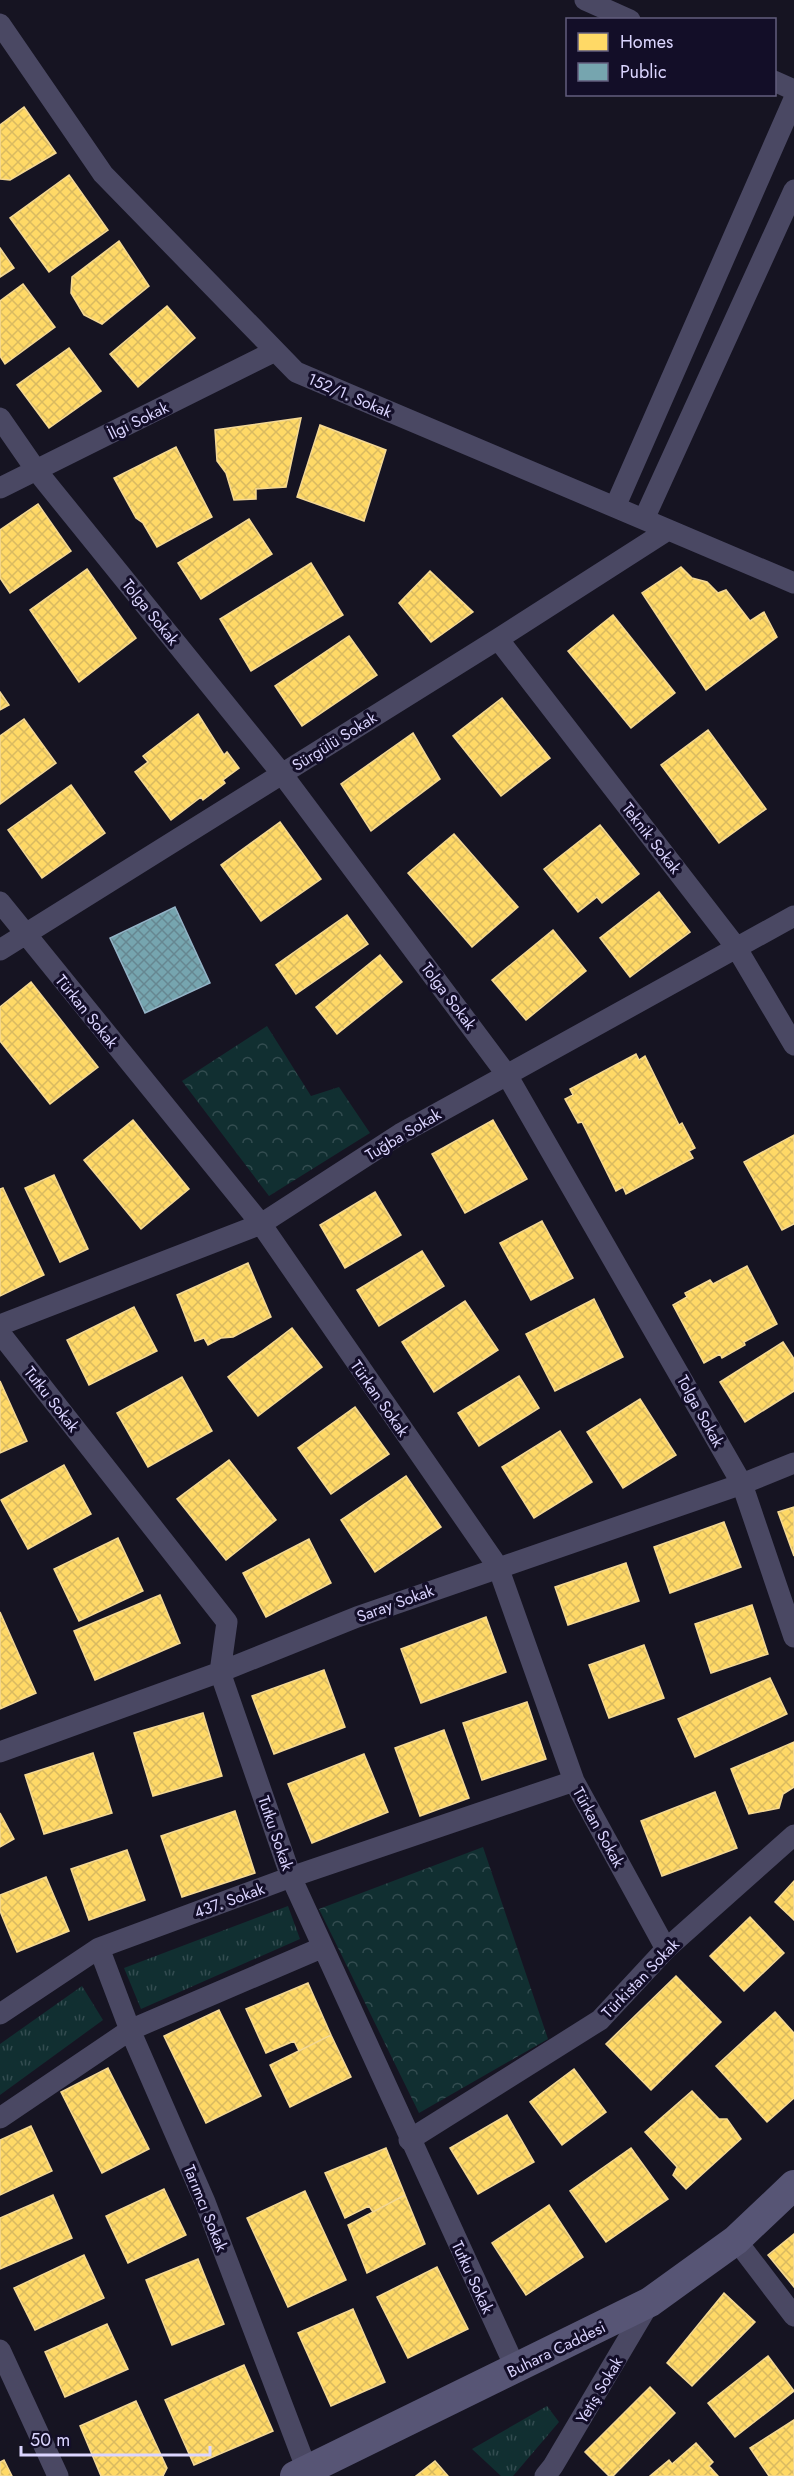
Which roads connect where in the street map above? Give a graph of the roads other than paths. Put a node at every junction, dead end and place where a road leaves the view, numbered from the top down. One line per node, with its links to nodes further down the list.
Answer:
1 (585, 0): 2 (street)
2 (626, 18)
3 (0, 24): 8 (street, 152/1. Sokak)
4 (776, 82): 5 (street)
5 (794, 90)
6 (794, 99): 12 (street)
7 (794, 190): 13 (street)
8 (275, 351): 10 (street, İlgi Sokak); 12 (street, 152/1. Sokak)
9 (0, 418): 10 (street, Tolga Sokak)
10 (36, 470): 11 (street, İlgi Sokak); 17 (street, Tolga Sokak)
11 (0, 488)
12 (615, 507): 13 (street, 152/1. Sokak)
13 (644, 519): 14 (street, 152/1. Sokak)
14 (668, 530): 15 (street, 152/1. Sokak); 16 (street, Sürgülü Sokak)
15 (794, 583)
16 (498, 639): 17 (street, Sürgülü Sokak); 21 (street, Teknik Sokak)
17 (282, 774): 20 (street, Sürgülü Sokak); 24 (street, Tolga Sokak)
18 (0, 902): 20 (street, Türkan Sokak)
19 (794, 915): 21 (street, Tuğba Sokak)
20 (24, 935): 22 (street, Sürgülü Sokak); 25 (street, Türkan Sokak)
21 (736, 947): 23 (street, Teknik Sokak); 24 (street, Tuğba Sokak)
22 (0, 951)
23 (794, 1045)
24 (507, 1075): 25 (street, Tuğba Sokak); 29 (street, Tolga Sokak)
25 (261, 1224): 26 (street, Tuğba Sokak); 30 (street, Türkan Sokak)
26 (0, 1325)
27 (0, 1333): 32 (street, Tutku Sokak)
28 (794, 1463): 29 (street, Saray Sokak)
29 (742, 1484): 30 (street, Saray Sokak); 31 (street, Tolga Sokak)
30 (498, 1567): 32 (street, Saray Sokak); 34 (street, Türkan Sokak)
31 (794, 1637)
32 (220, 1672): 33 (street, Saray Sokak); 36 (street, Tutku Sokak)
33 (0, 1752)
34 (574, 1781): 36 (street, 437. Sokak); 39 (street, Türkan Sokak)
35 (794, 1835): 39 (street, Türkistan Sokak)
36 (291, 1877): 37 (street, 437. Sokak); 38 (street, Tutku Sokak)
37 (99, 1948): 40 (street, 437. Sokak); 41 (street, Tarımcı Sokak)
38 (321, 1948): 41 (street); 43 (street, Tutku Sokak)
39 (666, 1949): 43 (street, Türkistan Sokak)
40 (0, 2013)
41 (130, 2030): 42 (street); 50 (street, Tarımcı Sokak)
42 (0, 2118)
43 (410, 2140): 49 (street, Tutku Sokak)
44 (794, 2185): 45 (main road, Buhara Caddesi)
45 (736, 2240): 46 (main road, Buhara Caddesi); 47 (street)
46 (650, 2302): 49 (main road, Buhara Caddesi); 51 (street, Yetiş Sokak)
47 (794, 2316)
48 (0, 2350): 52 (street)
49 (516, 2369): 50 (main road, Buhara Caddesi)
50 (301, 2473)
51 (553, 2473)
52 (58, 2476)

